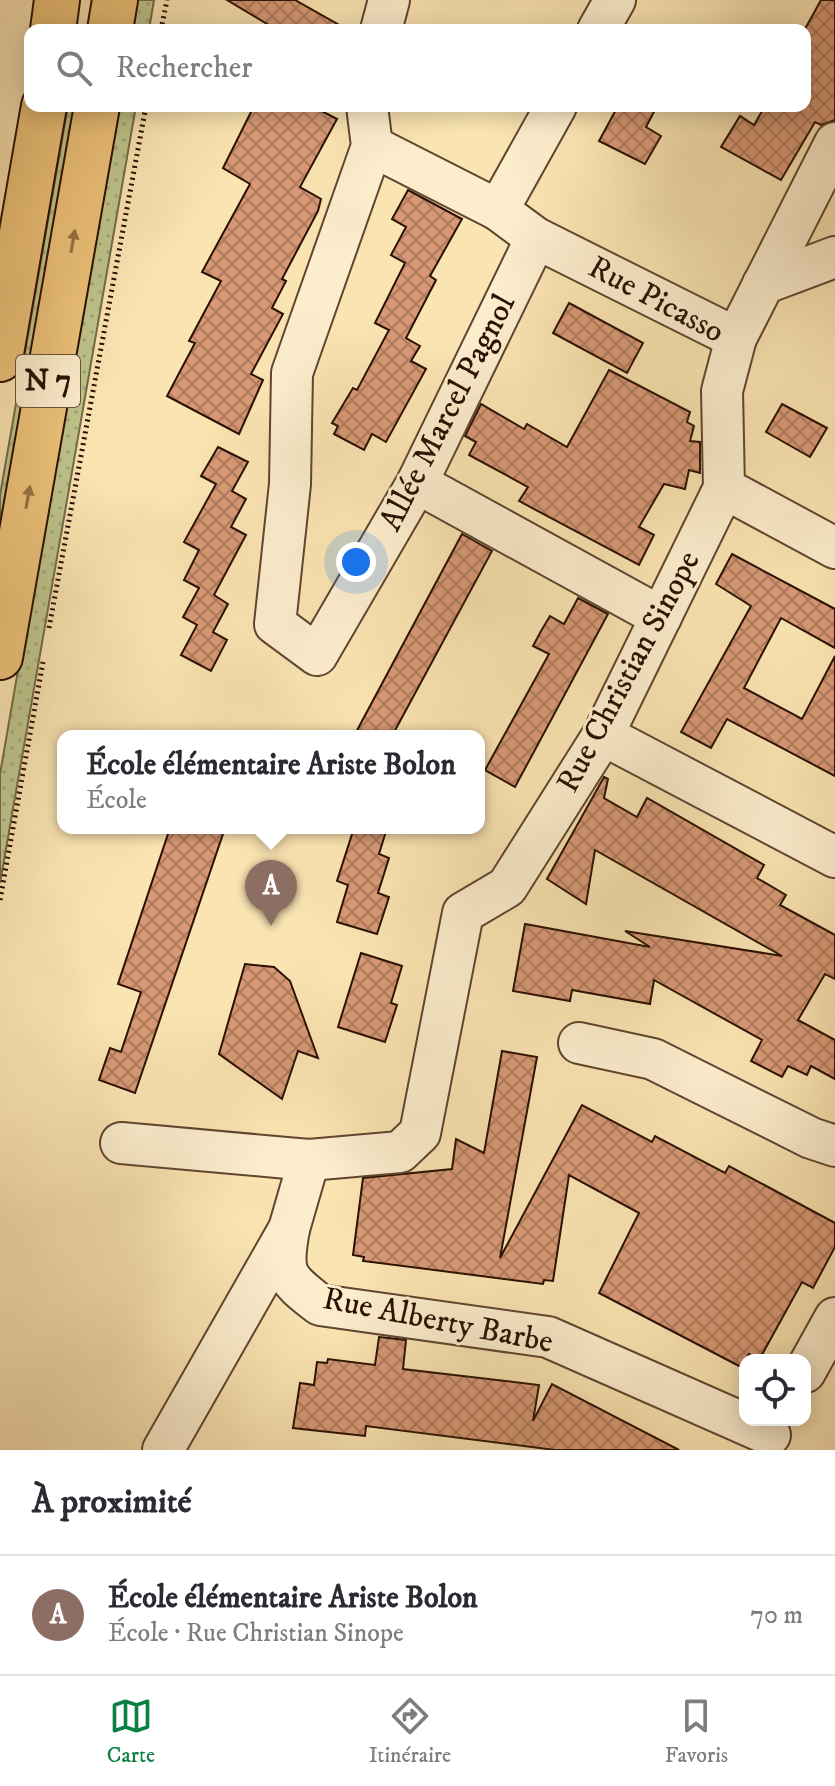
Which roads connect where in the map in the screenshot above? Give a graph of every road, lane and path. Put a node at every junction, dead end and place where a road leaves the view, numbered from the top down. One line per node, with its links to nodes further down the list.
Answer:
1 (57, 0): 6 (main road)
2 (115, 0): 7 (main road)
3 (167, 0): 8 (path)
4 (389, 0): 9 (street)
5 (615, 0): 10 (street)
6 (54, 24)
7 (111, 24)
8 (162, 24)
9 (383, 24)
10 (601, 24)
11 (43, 112): 23 (main road, N 7)
12 (96, 112): 30 (main road, N 7, one-way to 12)
13 (145, 112): 28 (path)
14 (368, 112): 17 (street)
15 (553, 112): 18 (street)
16 (835, 143): 21 (street)
17 (372, 146): 18 (street, Rue Picasso); 24 (street, Allée Marcel Pagnol)
18 (498, 210): 19 (street, Rue Picasso)
19 (536, 238): 22 (street, Rue Picasso); 24 (street, Allée Marcel Pagnol)
20 (835, 257): 21 (street)
21 (763, 284): 22 (street)
22 (736, 338): 25 (street, Rue Picasso)
23 (0, 359)
24 (417, 483): 27 (street)
25 (724, 488): 26 (street); 27 (street, Rue Christian Sinope)
26 (835, 548)
27 (661, 617): 31 (street, Rue Christian Sinope)
28 (48, 633)
29 (45, 649): 33 (path)
30 (0, 657)
31 (603, 735): 32 (street); 37 (street, Rue Christian Sinope)
32 (835, 857)
33 (0, 900)
34 (579, 1043): 36 (street)
35 (121, 1143): 37 (street, Rue Christian Sinope)
36 (835, 1146)
37 (309, 1160): 38 (street)
38 (289, 1229): 41 (street, Rue Alberty Barbe); 42 (street)
39 (835, 1318): 40 (street)
40 (811, 1361)
41 (770, 1435)
42 (163, 1450)

